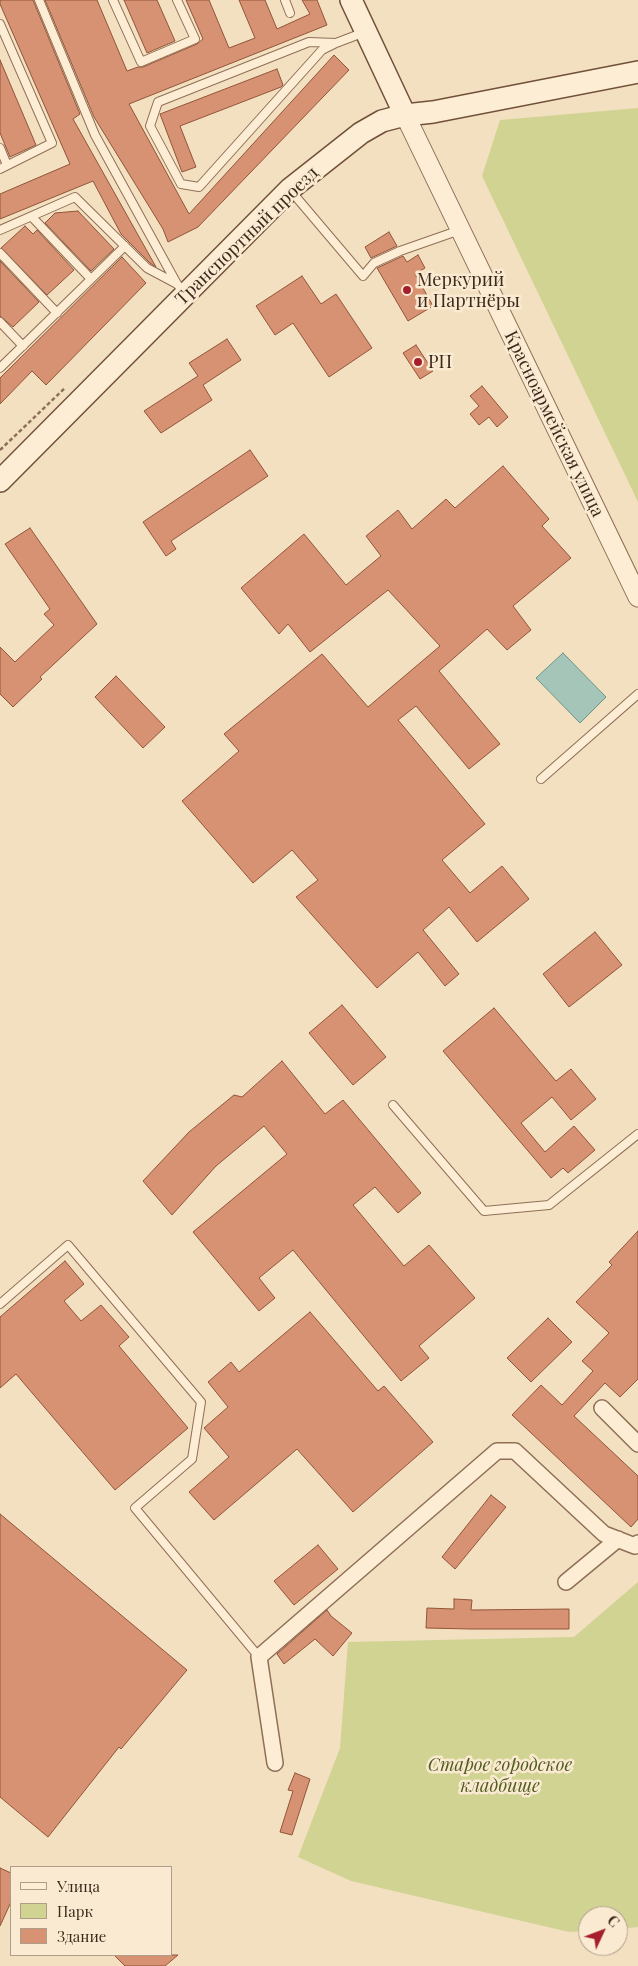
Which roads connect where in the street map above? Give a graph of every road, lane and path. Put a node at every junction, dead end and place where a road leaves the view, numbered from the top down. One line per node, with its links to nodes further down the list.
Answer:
1 (39, 0): 21 (lane)
2 (113, 0): 3 (lane)
3 (177, 0)
4 (285, 0): 6 (lane)
5 (351, 0): 8 (main road)
6 (290, 13)
7 (0, 24): 13 (lane)
8 (364, 30): 9 (lane); 11 (main road)
9 (336, 43): 9 (lane)
10 (638, 72): 11 (main road, Транспортный проезд)
11 (405, 115): 14 (main road, Транспортный проезд); 17 (street, Красноармейская улица)
12 (0, 148): 13 (lane)
13 (4, 167)
14 (290, 189): 17 (lane); 21 (main road, Транспортный проезд)
15 (32, 217): 16 (lane); 18 (lane); 20 (lane)
16 (0, 230)
17 (460, 230): 27 (street, Красноармейская улица)
18 (125, 246): 20 (lane); 21 (lane)
19 (0, 253): 22 (lane)
20 (91, 279): 22 (lane)
21 (182, 289): 26 (main road, Транспортный проезд)
22 (57, 312): 24 (lane)
23 (0, 322): 24 (lane)
24 (23, 346): 25 (lane)
25 (0, 368)
26 (0, 481)
27 (638, 597)
28 (638, 694): 29 (lane)
29 (542, 779)
30 (394, 1105): 31 (lane)
31 (638, 1134)
32 (0, 1304): 38 (lane)
33 (602, 1408): 34 (street)
34 (638, 1444)
35 (618, 1539): 36 (street); 37 (street); 38 (street)
36 (638, 1543)
37 (566, 1582)
38 (259, 1657): 39 (street)
39 (275, 1763)

